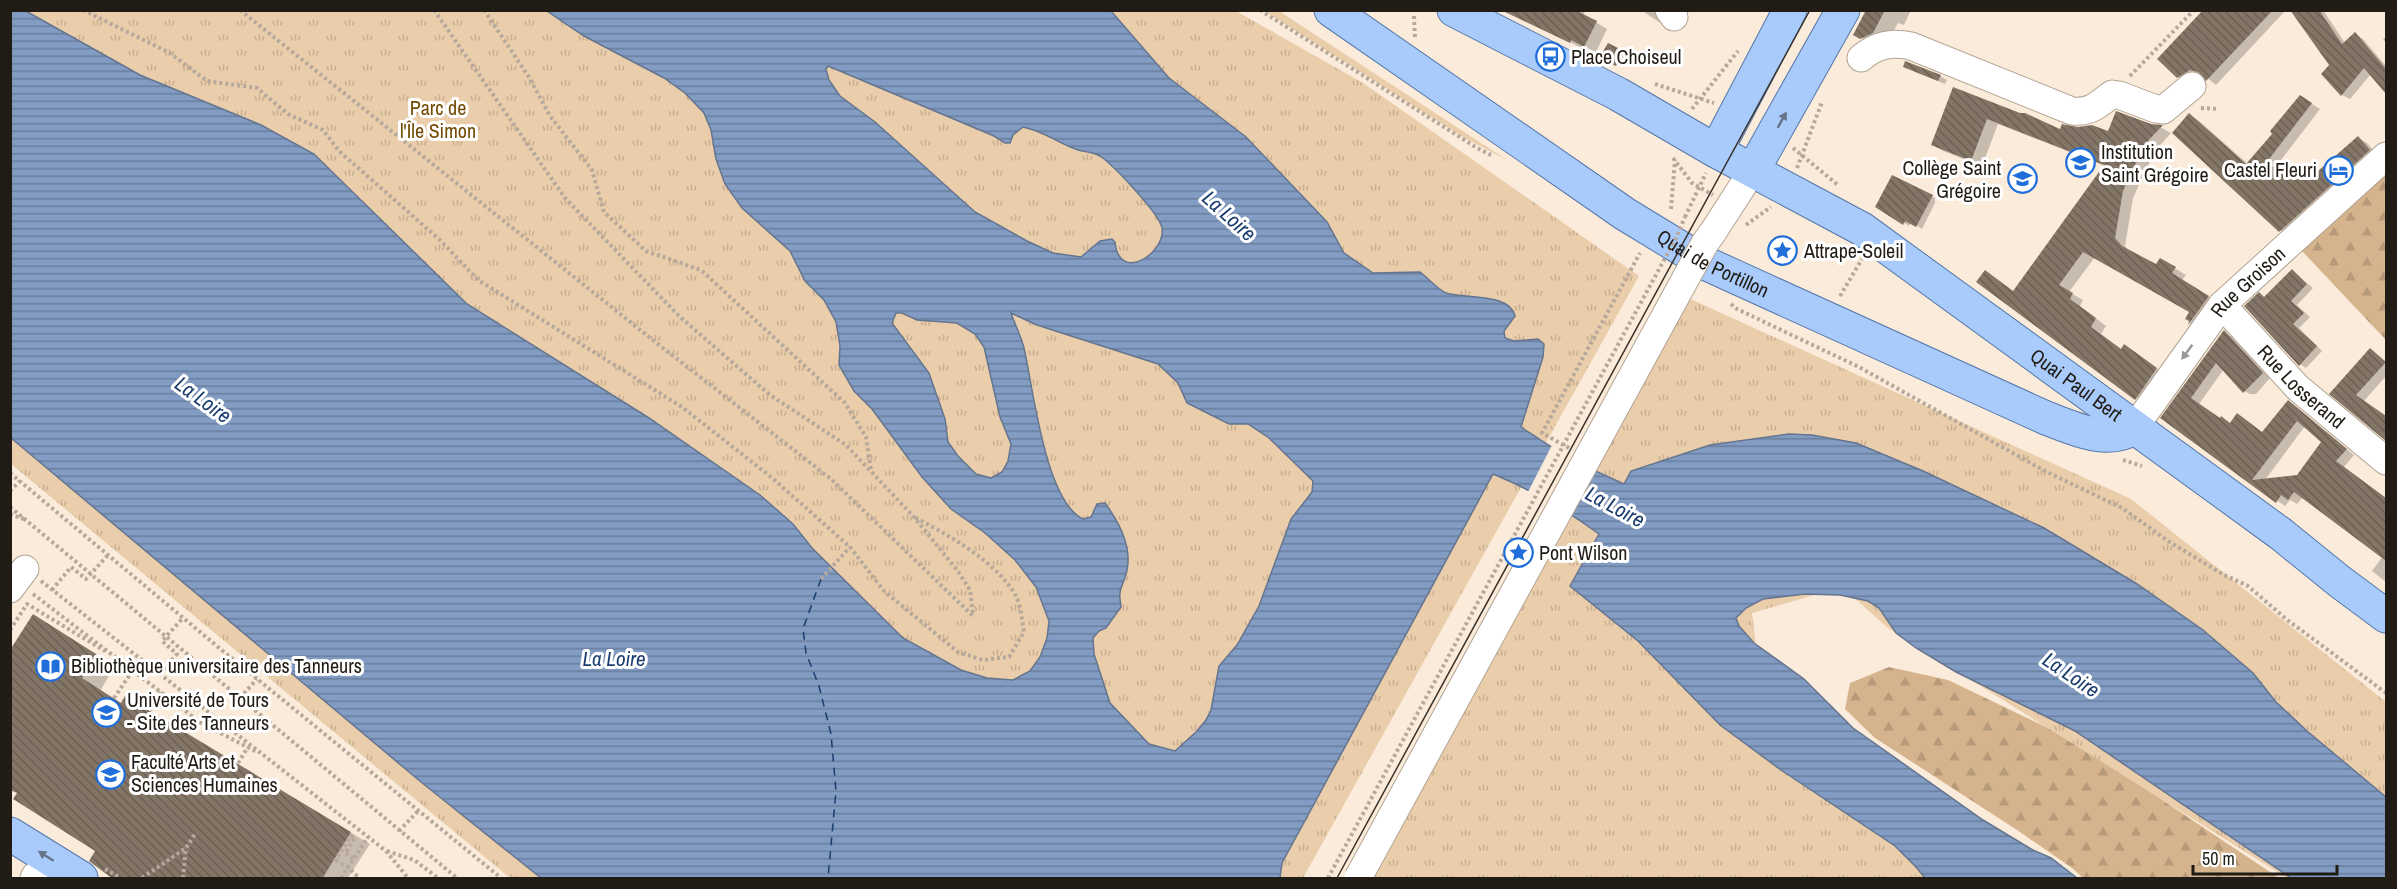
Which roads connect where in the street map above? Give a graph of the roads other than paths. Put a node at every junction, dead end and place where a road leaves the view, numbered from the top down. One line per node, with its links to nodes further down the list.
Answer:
1 (1331, 10): 11 (main road, Quai de Portillon)
2 (1454, 10): 7 (main road)
3 (1790, 10): 7 (main road)
4 (1843, 10): 9 (main road, one-way to 4)
5 (1861, 58): 6 (street)
6 (2197, 97)
7 (1716, 151): 9 (main road, Quai Paul Bert)
8 (2386, 156): 10 (street, Rue Groison)
9 (1753, 170): 11 (main road, Quai Paul Bert); 16 (street, bridge)
10 (2222, 305): 11 (street, Rue Groison, one-way to 11); 12 (street, Rue Losserand)
11 (2134, 428): 13 (main road, Quai Paul Bert)
12 (2386, 462)
13 (2386, 616)
14 (10, 834): 15 (main road, one-way to 14)
15 (81, 879)
16 (1358, 879)

